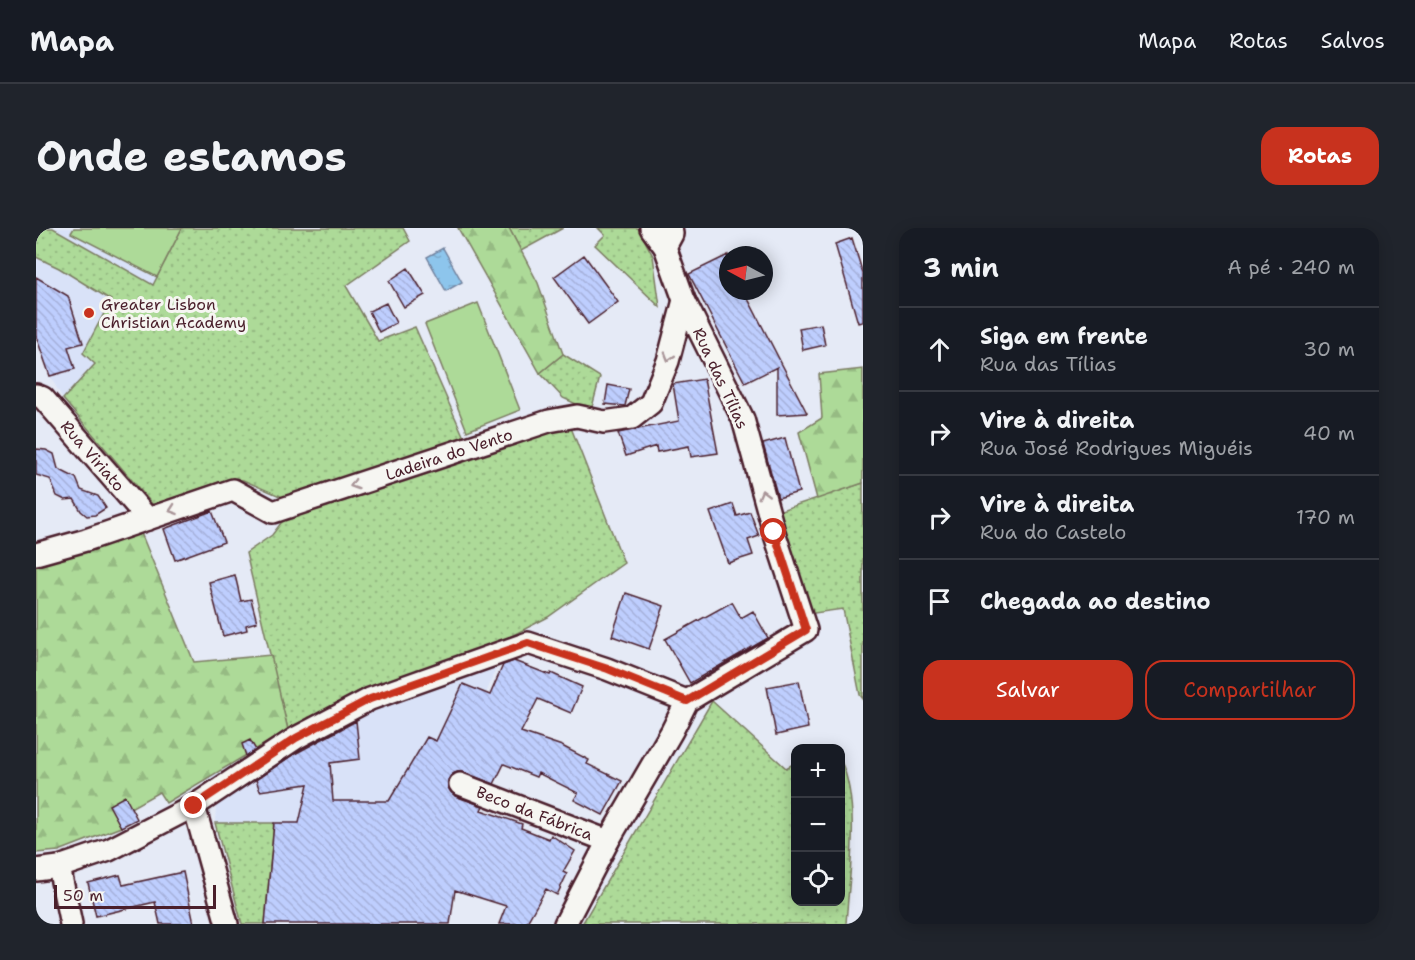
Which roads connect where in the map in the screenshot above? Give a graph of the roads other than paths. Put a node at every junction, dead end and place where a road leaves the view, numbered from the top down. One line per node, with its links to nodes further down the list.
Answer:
1 (651, 228): 2 (street, Rua das Tílias)
2 (668, 238): 3 (street, Rua das Tílias)
3 (684, 300): 5 (street, Ladeira do Vento, one-way to 5); 7 (street, Rua das Tílias, one-way to 3)
4 (36, 395): 5 (street, Rua Viriato)
5 (148, 519): 6 (street, Ladeira do Vento)
6 (36, 554)
7 (687, 701): 9 (street); 10 (street)
8 (460, 784): 10 (street, Beco da Fábrica)
9 (194, 806): 11 (street); 14 (street)
10 (608, 842): 15 (street)
11 (59, 867): 12 (street); 13 (street)
12 (36, 870)
13 (71, 924)
14 (227, 924)
15 (565, 924)

